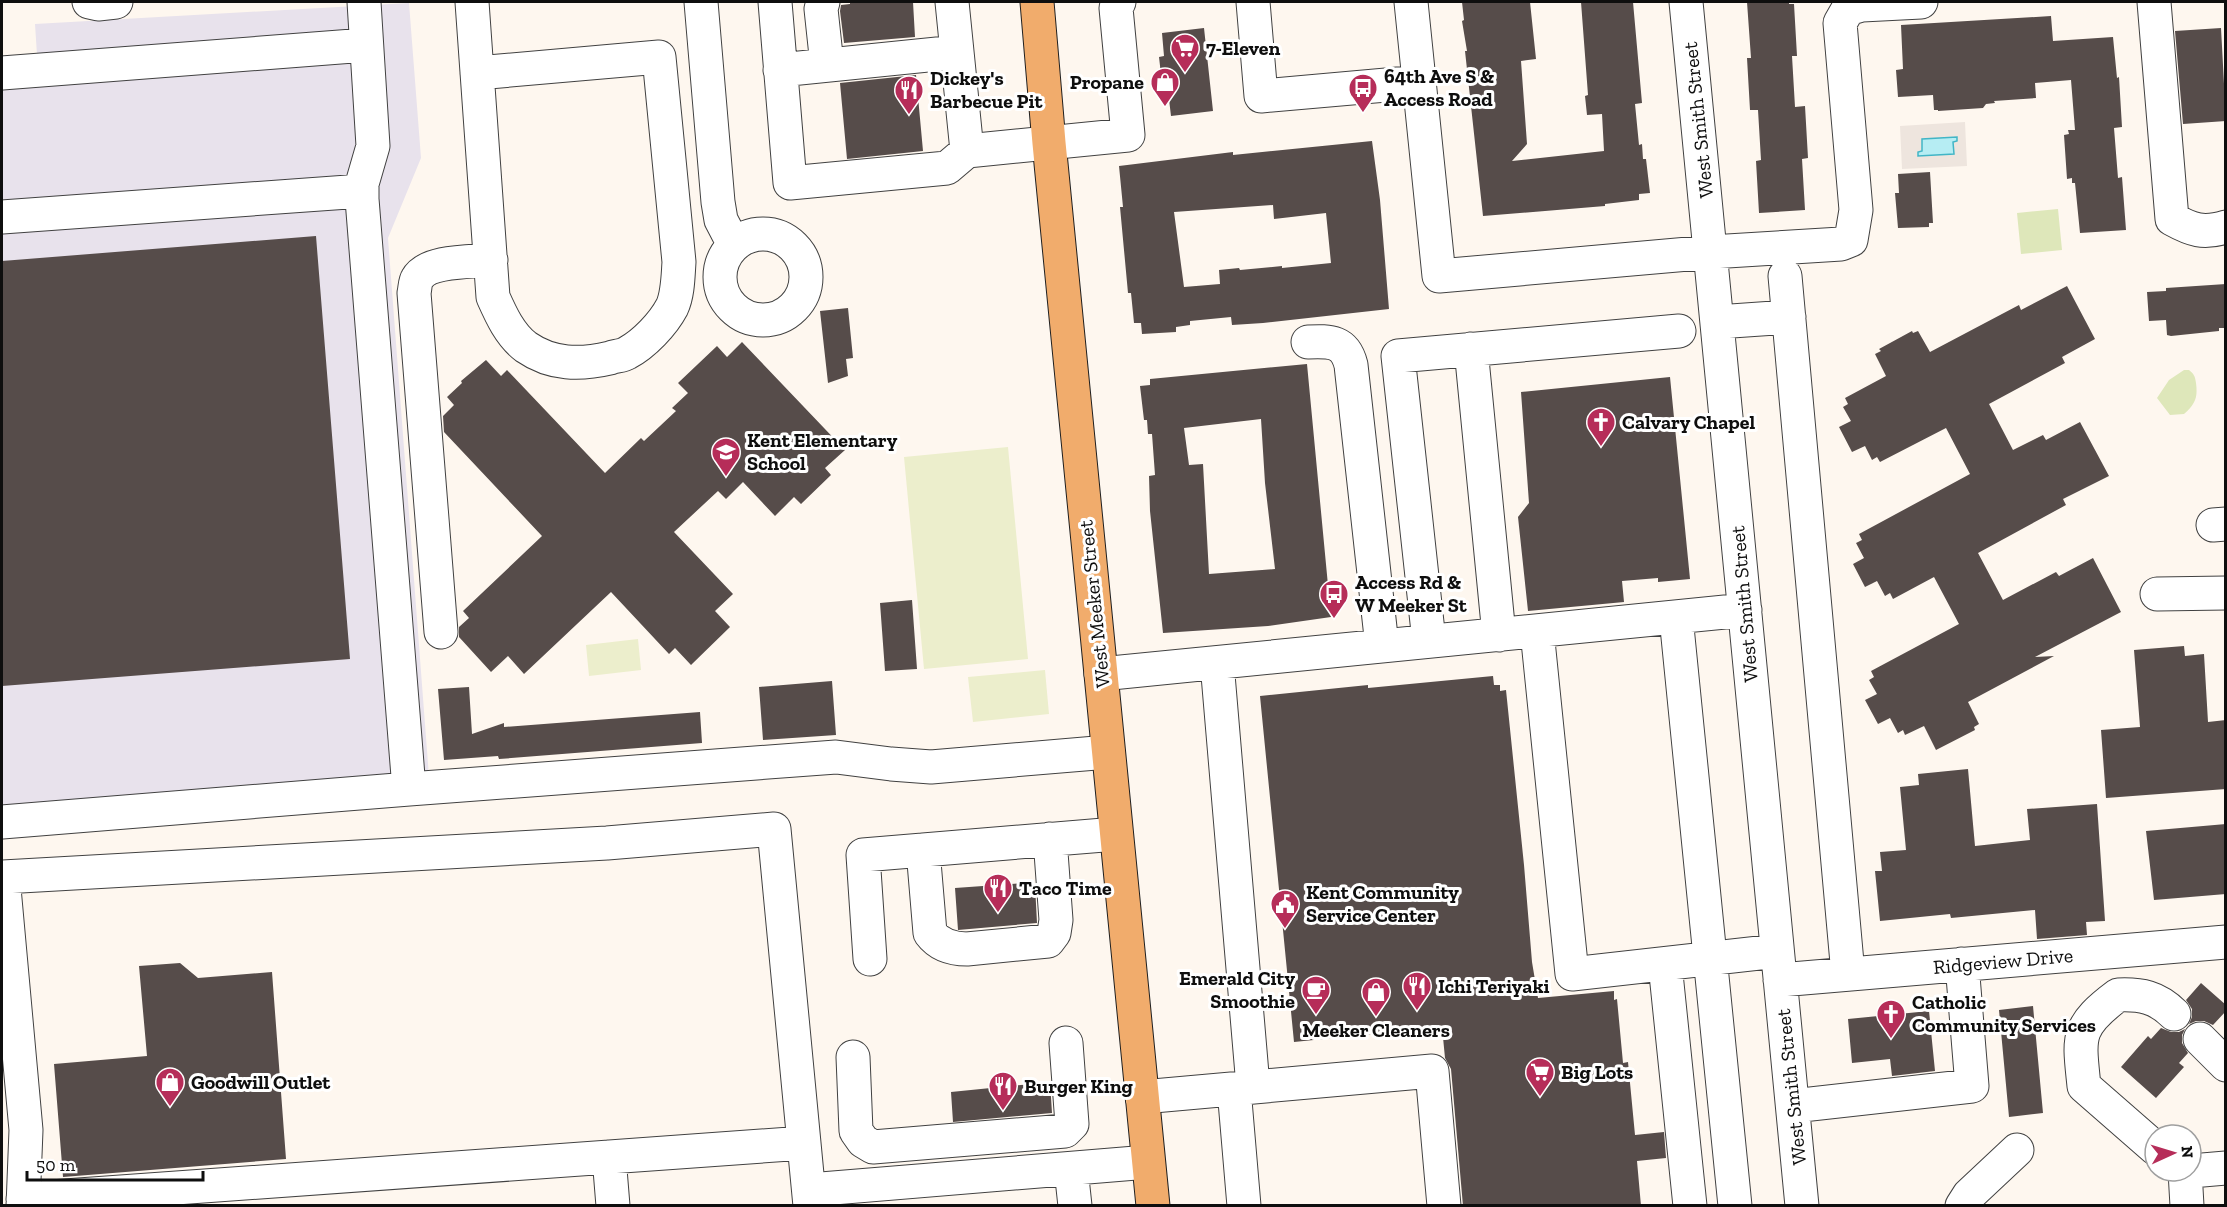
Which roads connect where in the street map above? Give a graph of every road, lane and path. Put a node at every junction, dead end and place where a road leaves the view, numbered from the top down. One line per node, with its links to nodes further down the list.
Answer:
1 (89, 2): 2 (street)
2 (116, 2)
3 (364, 2): 16 (street)
4 (472, 2): 21 (street)
5 (701, 2): 28 (street)
6 (775, 2): 19 (street)
7 (823, 2): 18 (street)
8 (952, 2): 17 (street)
9 (1037, 2): 23 (main road, West Meeker Street)
10 (1119, 2): 23 (street)
11 (1253, 2): 22 (street)
12 (1411, 2): 22 (street)
13 (1686, 2): 29 (street, West Smith Street)
14 (1921, 2): 29 (street)
15 (2154, 2): 27 (street)
16 (366, 45): 20 (street); 25 (street)
17 (957, 52): 18 (street); 24 (street)
18 (827, 65): 19 (street)
19 (780, 70): 24 (street)
20 (2, 73)
21 (477, 73): 30 (street); 30 (street)
22 (1420, 81): 29 (street)
23 (1049, 143): 24 (street); 47 (main road, West Meeker Street)
24 (967, 151)
25 (362, 190): 26 (street); 49 (street)
26 (2, 217)
27 (2226, 227)
28 (734, 245)
29 (1711, 252): 33 (street, West Smith Street)
30 (491, 260): 42 (street)
31 (1785, 276): 32 (street)
32 (1789, 317): 33 (street); 60 (street)
33 (1717, 322): 39 (street, West Smith Street)
34 (1679, 331): 36 (street)
35 (1308, 342): 45 (street)
36 (1471, 349): 43 (street); 44 (street)
37 (2226, 592): 38 (street)
38 (2157, 594)
39 (1745, 610): 40 (street); 59 (street, West Smith Street)
40 (1676, 617): 41 (street); 56 (street)
41 (1537, 631): 43 (street); 57 (street, Ridgeview Drive)
42 (441, 632)
43 (1499, 635): 44 (street)
44 (1429, 641): 45 (street)
45 (1382, 646): 46 (street)
46 (1217, 663): 47 (street); 66 (street)
47 (1101, 674): 48 (main road, West Meeker Street)
48 (1108, 752): 49 (street); 51 (main road, West Meeker Street)
49 (409, 789): 50 (street)
50 (2, 822)
51 (1116, 834): 52 (street); 67 (main road, West Meeker Street)
52 (1050, 839): 53 (street); 53 (street)
53 (923, 850): 55 (street)
54 (2226, 942): 58 (street, Ridgeview Drive)
55 (870, 959)
56 (1710, 959): 57 (street, Ridgeview Drive); 59 (street, Ridgeview Drive); 87 (street)
57 (1665, 964): 86 (street)
58 (1962, 964): 60 (street, Ridgeview Drive); 68 (street)
59 (1778, 966): 60 (street, Ridgeview Drive); 68 (street, West Smith Street)
60 (1848, 974)
61 (2174, 1014): 69 (street)
62 (2200, 1039): 65 (street)
63 (1066, 1043): 64 (street)
64 (853, 1057)
65 (2226, 1065)
66 (1244, 1087): 67 (street); 84 (street); 85 (street)
67 (1142, 1096): 73 (main road, West Meeker Street)
68 (1793, 1106): 88 (street, West Smith Street)
69 (2143, 1138)
70 (804, 1143): 72 (street); 79 (street); 80 (street)
71 (2017, 1150): 89 (street)
72 (609, 1157): 78 (street); 81 (street)
73 (1148, 1162): 75 (street); 83 (main road, West Meeker Street)
74 (2226, 1168): 76 (street)
75 (1071, 1169): 79 (street); 82 (street)
76 (2203, 1170)
77 (2185, 1183): 90 (street)
78 (215, 1195): 80 (street)
79 (809, 1198)
80 (23, 1202)
81 (613, 1206)
82 (1075, 1206)
83 (1153, 1206)
84 (1244, 1206)
85 (1444, 1206)
86 (1690, 1206)
87 (1735, 1206)
88 (1802, 1206)
89 (1962, 1206)
90 (2187, 1206)

